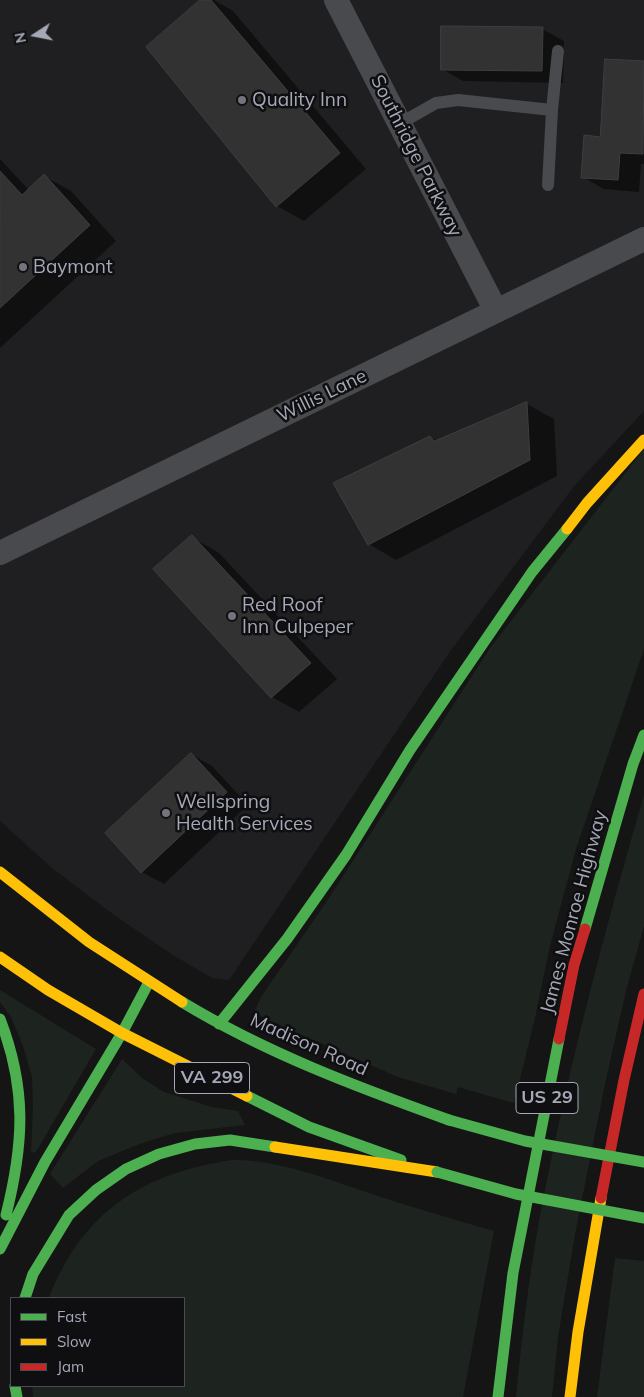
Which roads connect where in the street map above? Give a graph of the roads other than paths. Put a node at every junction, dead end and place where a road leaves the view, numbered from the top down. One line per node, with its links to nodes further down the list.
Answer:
1 (336, 0): 4 (street, Southridge Parkway)
2 (558, 51): 3 (lane)
3 (552, 110): 4 (lane); 5 (lane)
4 (399, 124): 7 (street, Southridge Parkway)
5 (548, 185)
6 (644, 239): 7 (street, Willis Lane)
7 (496, 311): 9 (street, Willis Lane)
8 (644, 440): 17 (main road)
9 (0, 553)
10 (644, 735): 26 (main road, James Monroe Highway / US 29)
11 (0, 872): 13 (main road, Madison Road)
12 (0, 957): 18 (main road, VA 299)
13 (149, 982): 17 (main road, Madison Road); 18 (main road)
14 (644, 994): 19 (main road)
15 (644, 1010): 19 (main road)
16 (0, 1019): 23 (main road)
17 (219, 1024): 20 (main road, Madison Road, bridge)
18 (122, 1033): 21 (main road, VA 299); 24 (main road)
19 (630, 1048): 29 (main road)
20 (644, 1162)
21 (436, 1172): 22 (main road, VA 299, bridge); 25 (main road)
22 (644, 1218)
23 (0, 1236)
24 (0, 1249)
25 (25, 1297)
26 (506, 1322): 27 (main road); 28 (main road, James Monroe Highway / US 29)
27 (490, 1369)
28 (498, 1397)
29 (570, 1397)

